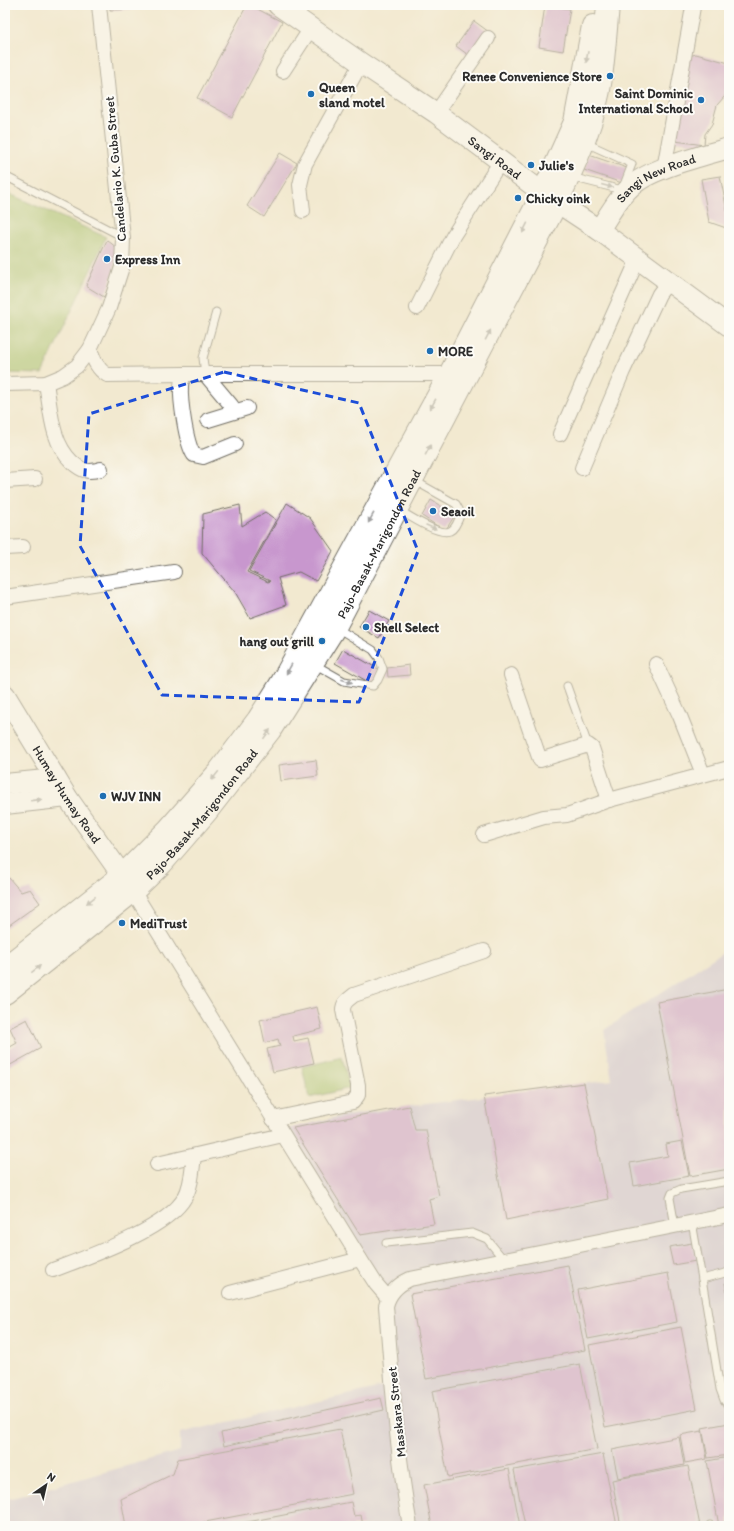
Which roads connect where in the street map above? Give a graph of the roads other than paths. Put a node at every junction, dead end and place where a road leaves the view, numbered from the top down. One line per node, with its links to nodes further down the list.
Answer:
1 (99, 5): 22 (street, Candelario K. Guba Street)
2 (278, 5): 6 (street, Sangi Road)
3 (593, 5): 19 (main road, Pajo-Basak-Marigondon Road, one-way to 19)
4 (608, 5): 11 (main road, Pajo-Basak-Marigondon Road)
5 (693, 7): 14 (street)
6 (312, 28): 8 (street, Sangi Road); 9 (street)
7 (488, 38): 10 (street)
8 (361, 63): 10 (street, Sangi Road); 20 (street)
9 (283, 71)
10 (436, 113): 13 (street, Sangi Road)
11 (584, 142): 15 (lane); 17 (main road, Pajo-Basak-Marigondon Road)
12 (728, 147): 14 (street, Sangi New Road)
13 (501, 161): 19 (street, Sangi Road); 25 (street)
14 (664, 169): 15 (street, Sangi New Road)
15 (637, 171): 18 (street, Sangi New Road)
16 (5, 176): 22 (lane)
17 (569, 176): 18 (lane, one-way to 18); 19 (main road, Pajo-Basak-Marigondon Road)
18 (625, 190): 21 (street, Sangi New Road)
19 (550, 198): 21 (street, Sangi Road); 31 (main road, Pajo-Basak-Marigondon Road, one-way to 31); 40 (main road, Pajo-Basak-Marigondon Road, one-way to 19)
20 (302, 211)
21 (599, 230): 23 (street, Sangi Road)
22 (123, 238): 28 (street, Candelario K. Guba Street)
23 (638, 259): 24 (street, Sangi Road); 35 (street)
24 (669, 281): 27 (street, Sangi Road); 37 (street)
25 (418, 308)
26 (216, 312): 30 (lane)
27 (729, 326)
28 (90, 349): 29 (street); 32 (street, Candelario K. Guba Street)
29 (184, 374): 30 (street); 36 (street)
30 (205, 374): 31 (street); 34 (street)
31 (450, 374): 62 (main road, Pajo-Basak-Marigondon Road, one-way to 62)
32 (46, 383): 33 (street, Candelario K. Guba Street); 38 (street)
33 (5, 384)
34 (208, 420)
35 (560, 434)
36 (235, 444)
37 (582, 468)
38 (100, 469)
39 (35, 479): 41 (street)
40 (412, 479): 42 (main road, Pajo-Basak-Marigondon Road); 42 (lane, one-way to 40)
41 (5, 481)
42 (397, 509): 47 (main road, Pajo-Basak-Marigondon Road)
43 (23, 547): 44 (street)
44 (5, 548)
45 (174, 572): 46 (street)
46 (5, 597)
47 (335, 627): 48 (main road, Pajo-Basak-Marigondon Road); 48 (lane, one-way to 47)
48 (312, 663): 62 (main road, Pajo-Basak-Marigondon Road, one-way to 48)
49 (656, 664): 55 (street)
50 (511, 676): 53 (street)
51 (567, 686): 53 (lane)
52 (5, 695): 56 (street, Humay Humay Road)
53 (588, 745): 59 (street)
54 (729, 768): 55 (street)
55 (703, 774): 59 (street)
56 (56, 779): 57 (street); 58 (street, Humay Humay Road)
57 (5, 784)
58 (67, 797): 60 (street, one-way to 58); 62 (street, Humay Humay Road)
59 (610, 800): 61 (street)
60 (5, 804)
61 (484, 836)
62 (128, 884): 64 (main road, Pajo-Basak-Marigondon Road, one-way to 64); 65 (main road, Pajo-Basak-Marigondon Road, one-way to 62); 66 (street)
63 (484, 951): 66 (street)
64 (5, 968)
65 (5, 993)
66 (273, 1119): 67 (street)
67 (283, 1135): 68 (street); 75 (street)
68 (194, 1156): 69 (street); 77 (street)
69 (157, 1164)
70 (729, 1181): 73 (lane)
71 (729, 1215): 72 (street)
72 (692, 1222): 73 (street); 79 (lane)
73 (675, 1226): 76 (street)
74 (386, 1243): 76 (lane)
75 (360, 1259): 80 (street); 81 (street)
76 (504, 1260): 81 (street)
77 (53, 1270)
78 (729, 1272): 79 (lane)
79 (702, 1279): 82 (lane)
80 (230, 1292)
81 (388, 1298): 83 (street, Masskara Street)
82 (729, 1407)
83 (410, 1526)

